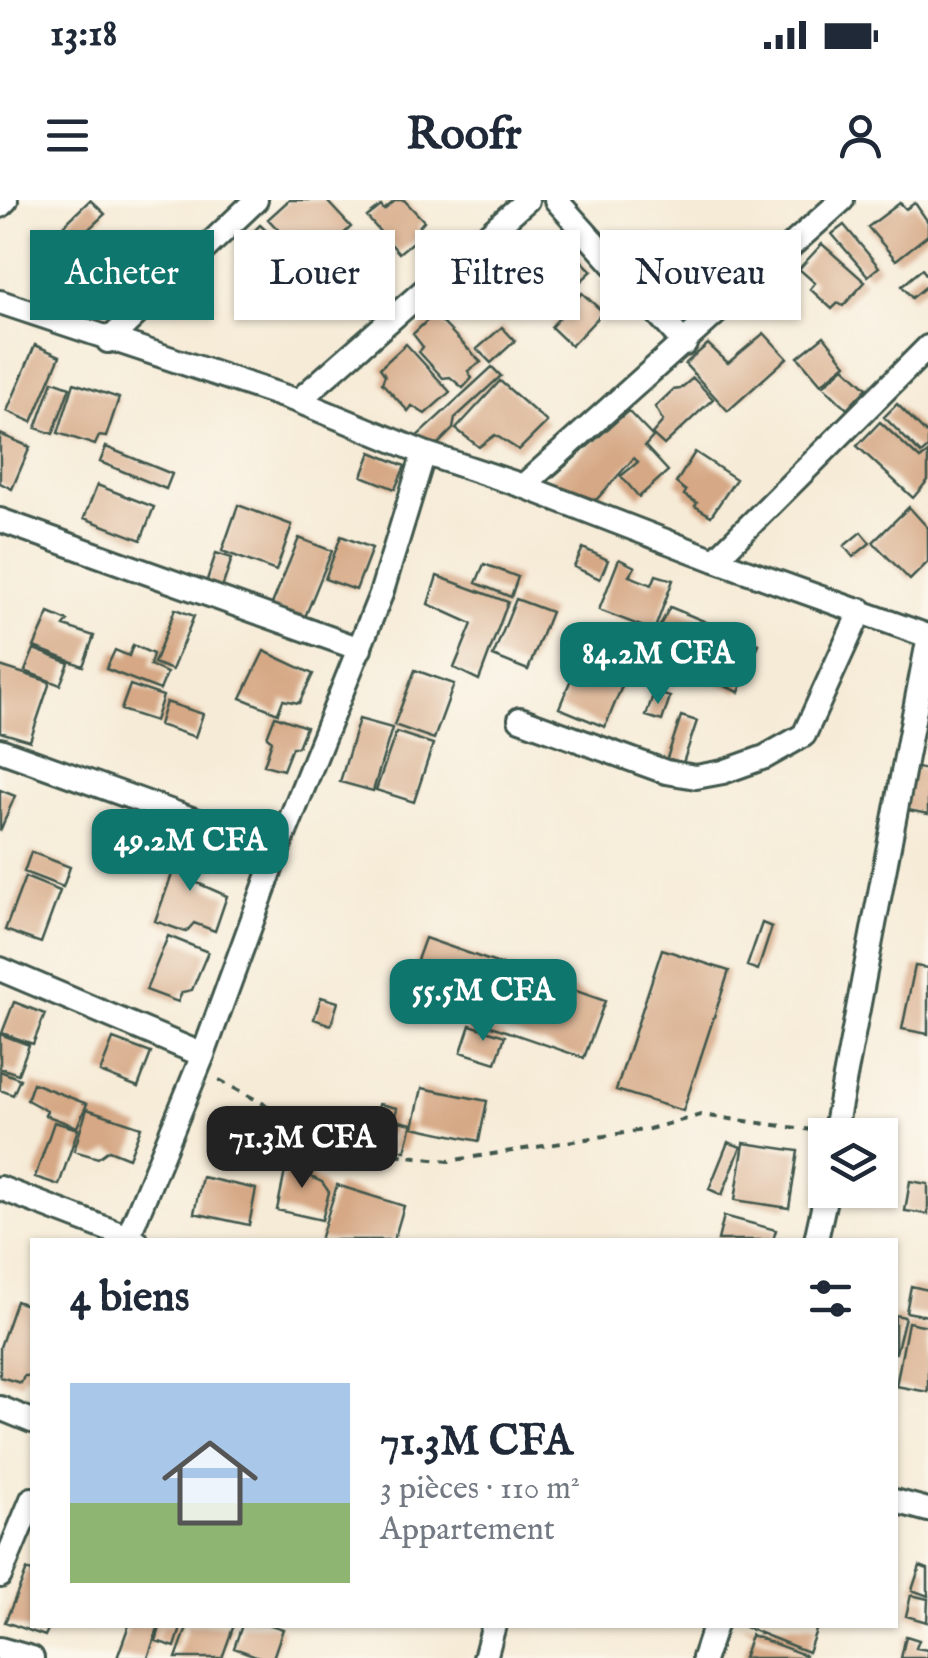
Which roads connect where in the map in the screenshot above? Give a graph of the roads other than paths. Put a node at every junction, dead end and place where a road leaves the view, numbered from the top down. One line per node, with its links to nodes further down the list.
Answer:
1 (6, 200): 6 (street)
2 (256, 200): 8 (street)
3 (528, 200): 11 (street)
4 (556, 200): 9 (street)
5 (842, 200): 9 (street)
6 (0, 206)
7 (0, 302): 8 (street)
8 (108, 341): 11 (street)
9 (685, 344): 13 (street)
10 (928, 347): 15 (street)
11 (298, 401): 12 (street)
12 (424, 453): 13 (street); 18 (street)
13 (523, 486): 15 (street)
14 (0, 520): 18 (street)
15 (715, 560): 16 (street)
16 (860, 610): 17 (street); 19 (street)
17 (928, 638): 24 (street)
18 (360, 648): 21 (street)
19 (520, 719)
20 (0, 750): 21 (street)
21 (278, 850): 23 (street)
22 (0, 969): 23 (street)
23 (203, 1055): 28 (street)
24 (837, 1118)
25 (0, 1188): 27 (street)
26 (822, 1208): 29 (street)
27 (127, 1238)
28 (130, 1238)
29 (816, 1238)
30 (0, 1408): 31 (street)
31 (30, 1420)
32 (898, 1502): 34 (street)
33 (30, 1503): 35 (street)
34 (928, 1510)
35 (0, 1576)
36 (493, 1628): 40 (street)
37 (715, 1628): 41 (street)
38 (0, 1648): 39 (street)
39 (32, 1658)
40 (485, 1658)
41 (704, 1658)

